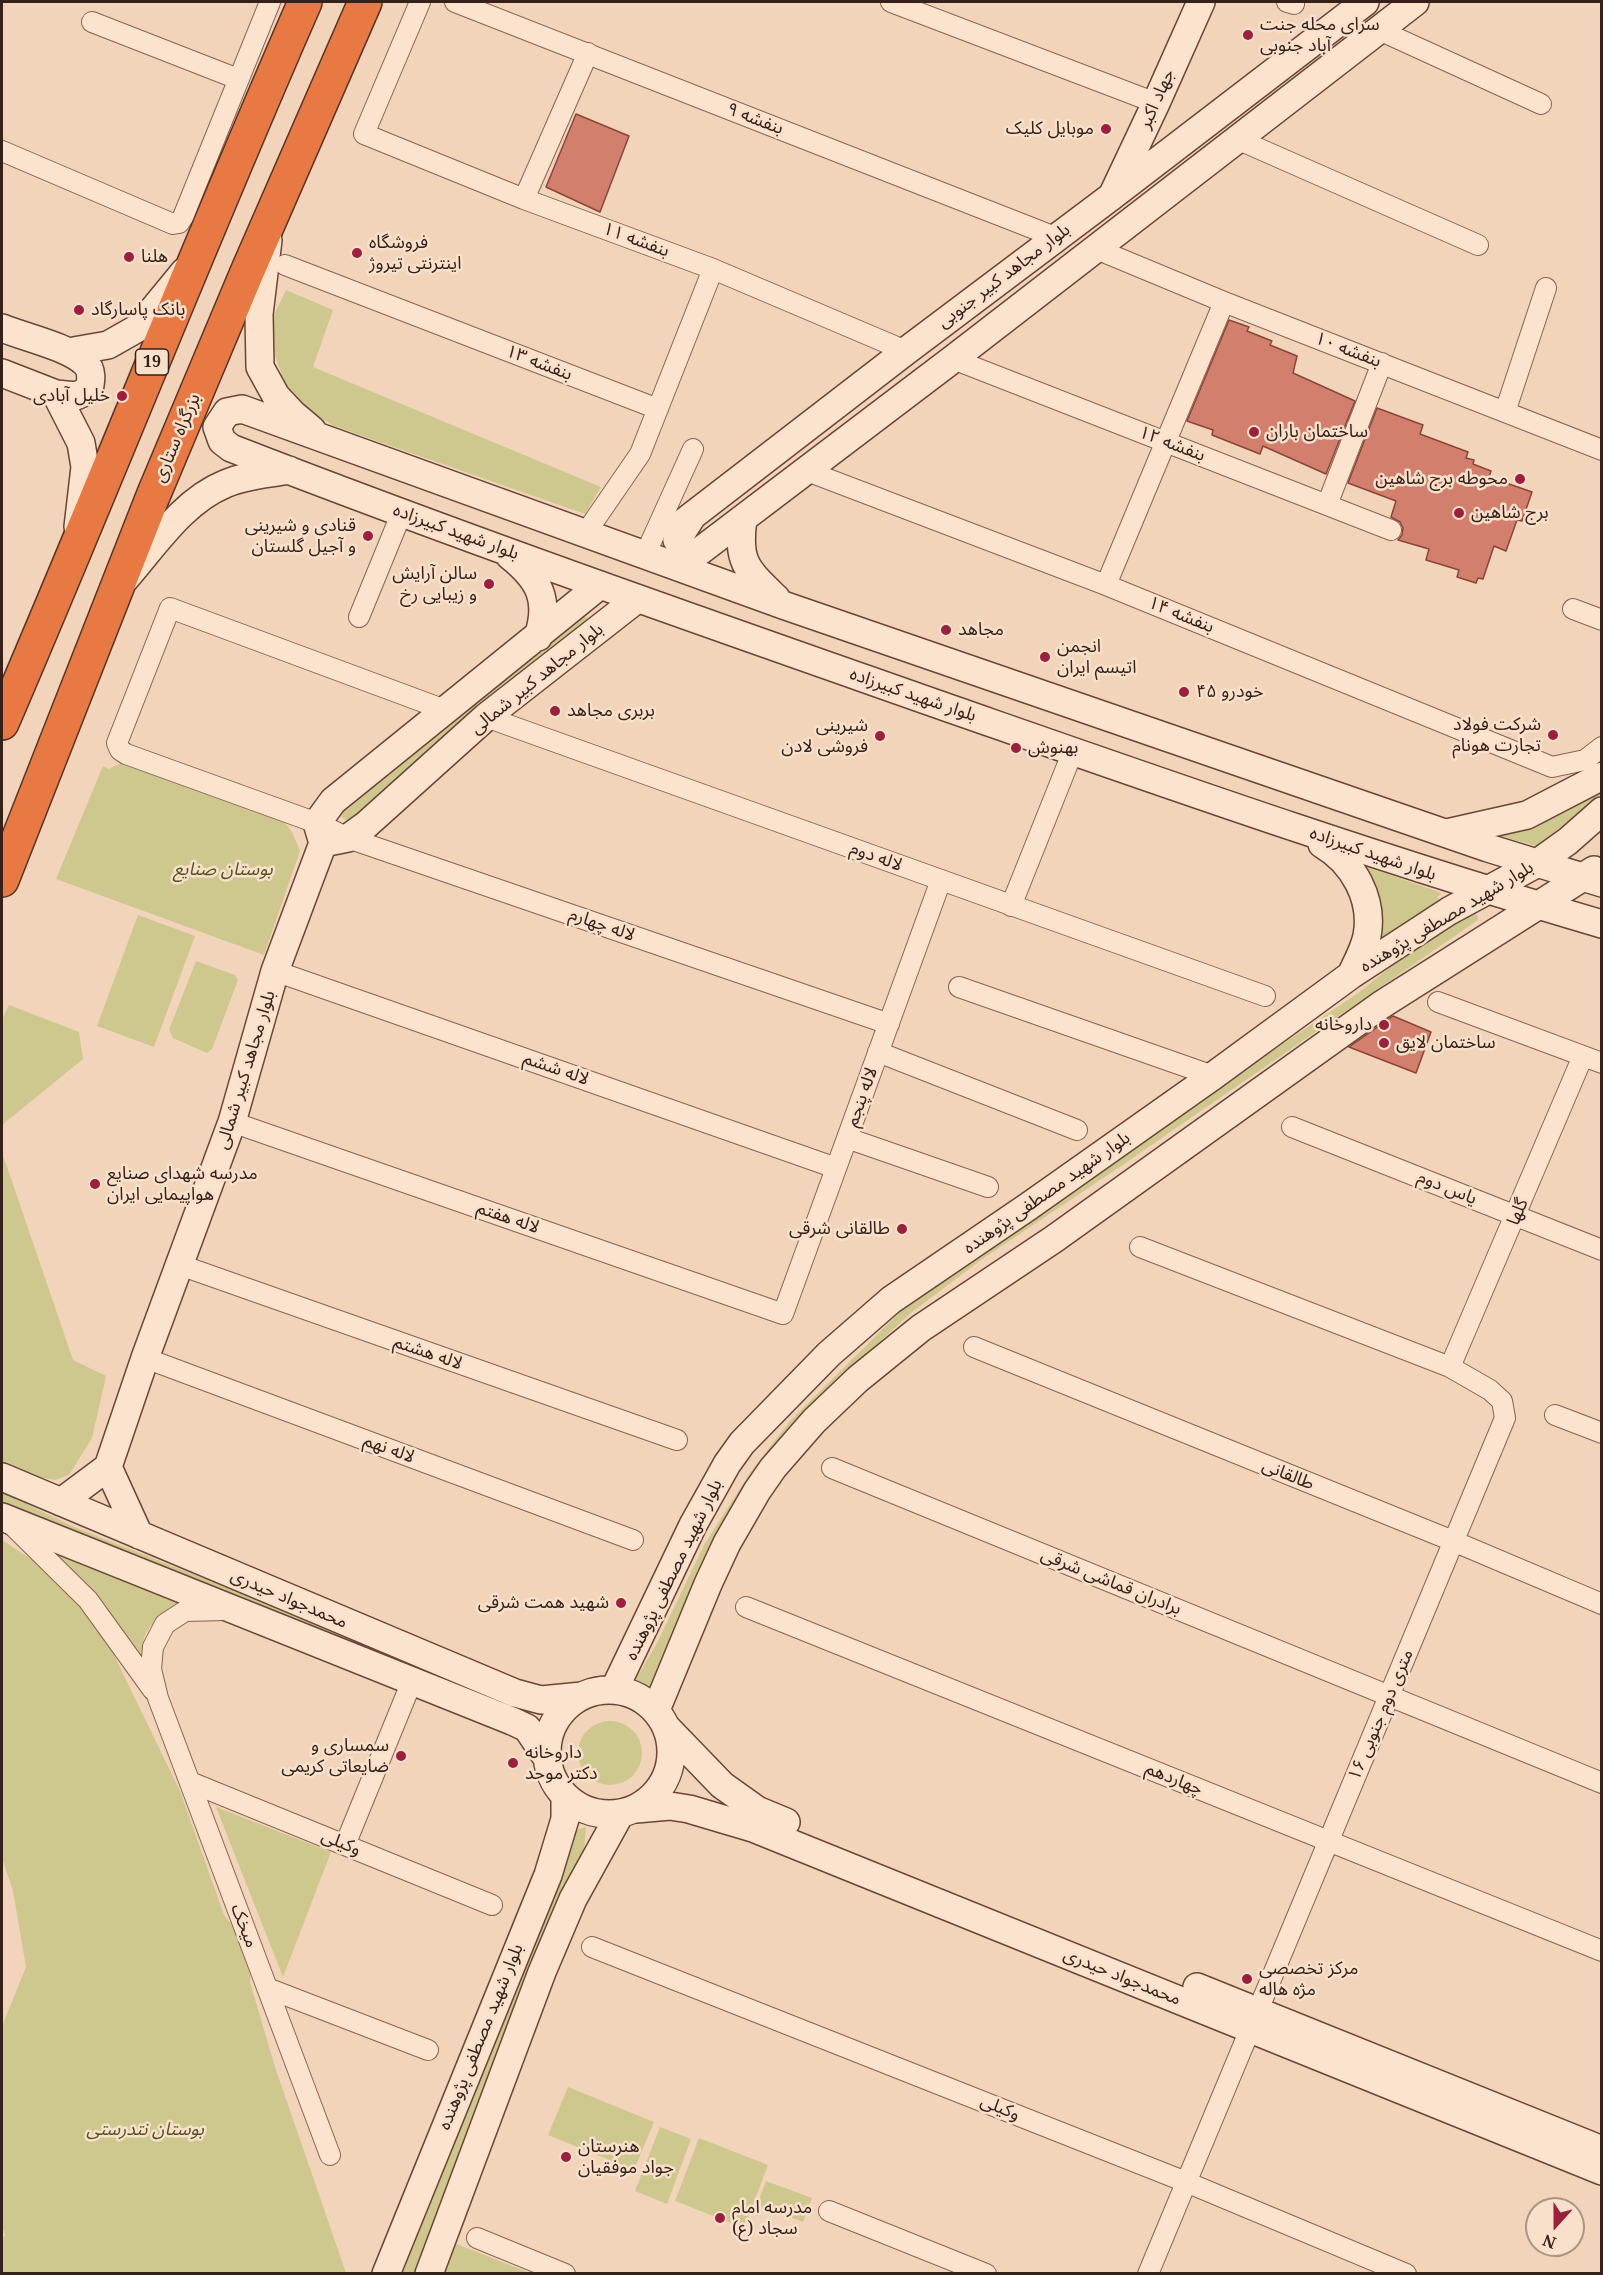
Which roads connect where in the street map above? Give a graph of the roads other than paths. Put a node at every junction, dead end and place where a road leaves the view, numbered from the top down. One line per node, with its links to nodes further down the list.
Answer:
1 (270, 2): 13 (street)
2 (305, 2): 24 (highway, 19)
3 (365, 2): 20 (highway, بزرگراه ستاری)
4 (420, 2): 19 (street, بنفشه ۱۱)
5 (455, 2): 12 (street, بنفشه ۹)
6 (891, 2): 14 (street)
7 (1201, 2): 14 (main road, جهاد اکبر)
8 (1365, 2): 18 (main road, بلوار مجاهد کبیر جنوبی)
9 (1415, 2): 11 (main road, بلوار مجاهد کبیر جنوبی)
10 (92, 22): 13 (street)
11 (1379, 30): 15 (street); 16 (main road, بلوار مجاهد کبیر جنوبی)
12 (588, 53): 19 (street); 21 (street, بنفشه ۹)
13 (238, 79): 17 (street)
14 (1156, 103): 18 (main road, جهاد اکبر)
15 (1541, 104)
16 (1237, 139): 22 (street); 23 (main road, بلوار مجاهد کبیر جنوبی)
17 (2, 151)
18 (1112, 196): 21 (main road, بلوار مجاهد کبیر جنوبی)
19 (524, 199): 26 (street, بنفشه ۱۱)
20 (270, 223): 38 (main road); 55 (highway, بزرگراه ستاری)
21 (1055, 237): 30 (main road, بلوار مجاهد کبیر جنوبی)
22 (1478, 244)
23 (1094, 248): 28 (street, بنفشه ۱۰); 32 (main road, بلوار مجاهد کبیر جنوبی)
24 (193, 262): 31 (main road); 51 (highway, 19)
25 (285, 265): 36 (street, بنفشه ۱۳)
26 (713, 269): 30 (street, بنفشه ۱۱); 36 (street)
27 (1546, 288): 37 (street)
28 (1224, 302): 33 (street, بنفشه ۱۰); 39 (street)
29 (2, 328): 31 (main road)
30 (906, 351): 46 (main road, بلوار مجاهد کبیر جنوبی)
31 (68, 352): 35 (main road)
32 (953, 359): 39 (street, بنفشه ۱۲); 43 (main road, بلوار مجاهد کبیر جنوبی)
33 (1382, 363): 37 (street, بنفشه ۱۰); 44 (street)
34 (2, 373): 35 (main road)
35 (56, 394): 51 (main road)
36 (658, 409): 49 (street)
37 (1505, 412): 41 (street, بنفشه ۱۰)
38 (325, 441): 42 (main road, بلوار شهید کبیرزاده); 49 (main road)
39 (1165, 441): 44 (street, بنفشه ۱۲); 54 (street)
40 (693, 449): 52 (street)
41 (1602, 450)
42 (290, 470): 45 (main road, بلوار شهید کبیرزاده); 55 (main road)
43 (807, 471): 47 (main road, بلوار مجاهد کبیر جنوبی); 54 (street, بنفشه ۱۴)
44 (1327, 505): 48 (street, بنفشه ۱۲)
45 (402, 512): 50 (main road, بلوار شهید کبیرزاده); 59 (street)
46 (690, 518): 47 (main road, بلوار مجاهد کبیر جنوبی); 52 (main road, بلوار مجاهد کبیر جنوبی)
47 (743, 519): 57 (main road)
48 (1391, 530)
49 (585, 534): 52 (main road)
50 (500, 548): 53 (main road, بلوار شهید کبیرزاده); 61 (main road)
51 (75, 552): 64 (highway, 19)
52 (645, 555): 57 (main road)
53 (600, 585): 56 (main road, بلوار شهید کبیرزاده); 61 (main road, بلوار مجاهد کبیر شمالی)
54 (1106, 585): 65 (street, بنفشه ۱۴)
55 (118, 586): 72 (highway, بزرگراه ستاری)
56 (637, 599): 63 (main road, بلوار مجاهد کبیر شمالی); 66 (main road, بلوار شهید کبیرزاده)
57 (783, 605): 70 (main road)
58 (1574, 609): 60 (street)
59 (359, 617)
60 (1602, 620)
61 (538, 637): 62 (main road, بلوار مجاهد کبیر شمالی)
62 (445, 710): 71 (main road, بلوار مجاهد کبیر شمالی); 71 (street, لاله چهارم)
63 (486, 717): 71 (main road, بلوار مجاهد کبیر شمالی); 76 (street, لاله دوم)
64 (2, 723)
65 (1602, 747)
66 (1073, 751): 69 (main road, بلوار شهید کبیرزاده); 79 (street)
67 (1602, 776): 70 (main road)
68 (1602, 812): 73 (main road, بلوار شهید مصطفی پژوهنده)
69 (1290, 825): 77 (main road, بلوار شهید کبیرزاده); 83 (main road)
70 (1446, 833): 73 (main road)
71 (330, 835): 82 (main road, بلوار مجاهد کبیر شمالی); 87 (street, لاله چهارم)
72 (15, 848): 75 (highway, بزرگراه ستاری); 78 (highway)
73 (1536, 864): 74 (main road); 77 (main road, بلوار شهید مصطفی پژوهنده)
74 (1596, 875): 80 (main road, بلوار شهید مصطفی پژوهنده)
75 (2, 880)
76 (941, 880): 79 (street, لاله دوم); 87 (street, لاله پنجم)
77 (1486, 891): 80 (main road, بلوار شهید کبیرزاده); 83 (main road, بلوار شهید مصطفی پژوهنده)
78 (2, 902)
79 (1011, 906): 85 (street, لاله دوم)
80 (1539, 906): 81 (main road, بلوار شهید کبیرزاده); 124 (main road, بلوار شهید مصطفی پژوهنده)
81 (1602, 924)
82 (275, 971): 91 (main road, بلوار مجاهد کبیر شمالی); 95 (street, لاله ششم)
83 (1351, 975): 90 (main road, بلوار شهید مصطفی پژوهنده)
84 (959, 987): 90 (street)
85 (1265, 996)
86 (1438, 1002): 89 (street)
87 (889, 1024): 88 (street, لاله پنجم)
88 (878, 1052): 93 (street); 94 (street, لاله پنجم)
89 (1592, 1060): 97 (street, گلها)
90 (1213, 1076): 120 (main road, بلوار شهید مصطفی پژوهنده)
91 (232, 1122): 100 (main road, بلوار مجاهد کبیر شمالی); 101 (street, لاله هفتم)
92 (1292, 1127): 97 (street, یاس دوم)
93 (1077, 1130)
94 (847, 1138): 95 (street, لاله پنجم); 96 (street)
95 (836, 1168): 101 (street, لاله پنجم)
96 (988, 1187)
97 (1516, 1216): 99 (street, یاس دوم); 104 (street, گلها)
98 (1140, 1246): 104 (street)
99 (1602, 1250)
100 (180, 1265): 103 (main road, بلوار مجاهد کبیر شمالی); 107 (street, لاله هشتم)
101 (783, 1314)
102 (974, 1347): 115 (street, طالقانی)
103 (145, 1358): 108 (main road, بلوار مجاهد کبیر شمالی); 114 (street, لاله نهم)
104 (1450, 1367): 115 (street, ۱۶ متری دوم جنوبی)
105 (1555, 1415): 106 (street)
106 (1602, 1433)
107 (677, 1440)
108 (108, 1467): 111 (main road); 113 (main road)
109 (832, 1468): 121 (street, برادران قماشی شرقی)
110 (2, 1477): 111 (main road, محمدجواد حیدری)
111 (61, 1502): 113 (main road, محمدجواد حیدری)
112 (4, 1519): 118 (main road, محمدجواد حیدری); 123 (street)
113 (138, 1535): 122 (main road, محمدجواد حیدری)
114 (633, 1540)
115 (1453, 1542): 116 (street, طالقانی); 121 (street, ۱۶ متری دوم جنوبی)
116 (1602, 1604)
117 (746, 1607): 130 (street, چهاردهم)
118 (238, 1610): 119 (main road, محمدجواد حیدری); 123 (street)
119 (412, 1681): 125 (main road, محمدجواد حیدری); 131 (street)
120 (614, 1690): 122 (main road); 124 (main road)
121 (1389, 1695): 127 (street, برادران قماشی شرقی); 130 (street, ۱۶ متری دوم جنوبی)
122 (582, 1696): 125 (main road)
123 (158, 1698): 126 (street, میخک)
124 (661, 1719): 129 (main road); 136 (main road, محمدجواد حیدری)
125 (547, 1758): 128 (main road)
126 (190, 1782): 131 (street, وکیلی); 135 (street, میخک)
127 (1602, 1783)
128 (565, 1797): 129 (main road); 144 (main road, بلوار شهید مصطفی پژوهنده)
129 (628, 1811): 136 (main road, محمدجواد حیدری); 145 (main road, بلوار شهید مصطفی پژوهنده)
130 (1329, 1841): 134 (street, چهاردهم); 136 (street, ۱۶ متری دوم جنوبی)
131 (345, 1845): 132 (street, وکیلی)
132 (492, 1905)
133 (592, 1947): 141 (street, وکیلی)
134 (1602, 1951)
135 (267, 1988): 137 (street); 139 (street, میخک)
136 (1254, 2020): 138 (main road, محمدجواد حیدری); 140 (main road, محمدجواد حیدری); 141 (street, ۱۶ متری دوم جنوبی)
137 (428, 2050)
138 (1602, 2150)
139 (330, 2155)
140 (1602, 2171)
141 (1186, 2182): 148 (street, ۱۶ متری دوم جنوبی); 149 (street, وکیلی)
142 (829, 2211): 147 (street)
143 (477, 2238): 146 (street)
144 (386, 2274)
145 (429, 2274)
146 (565, 2274)
147 (986, 2274)
148 (1148, 2274)
149 (1406, 2274)

